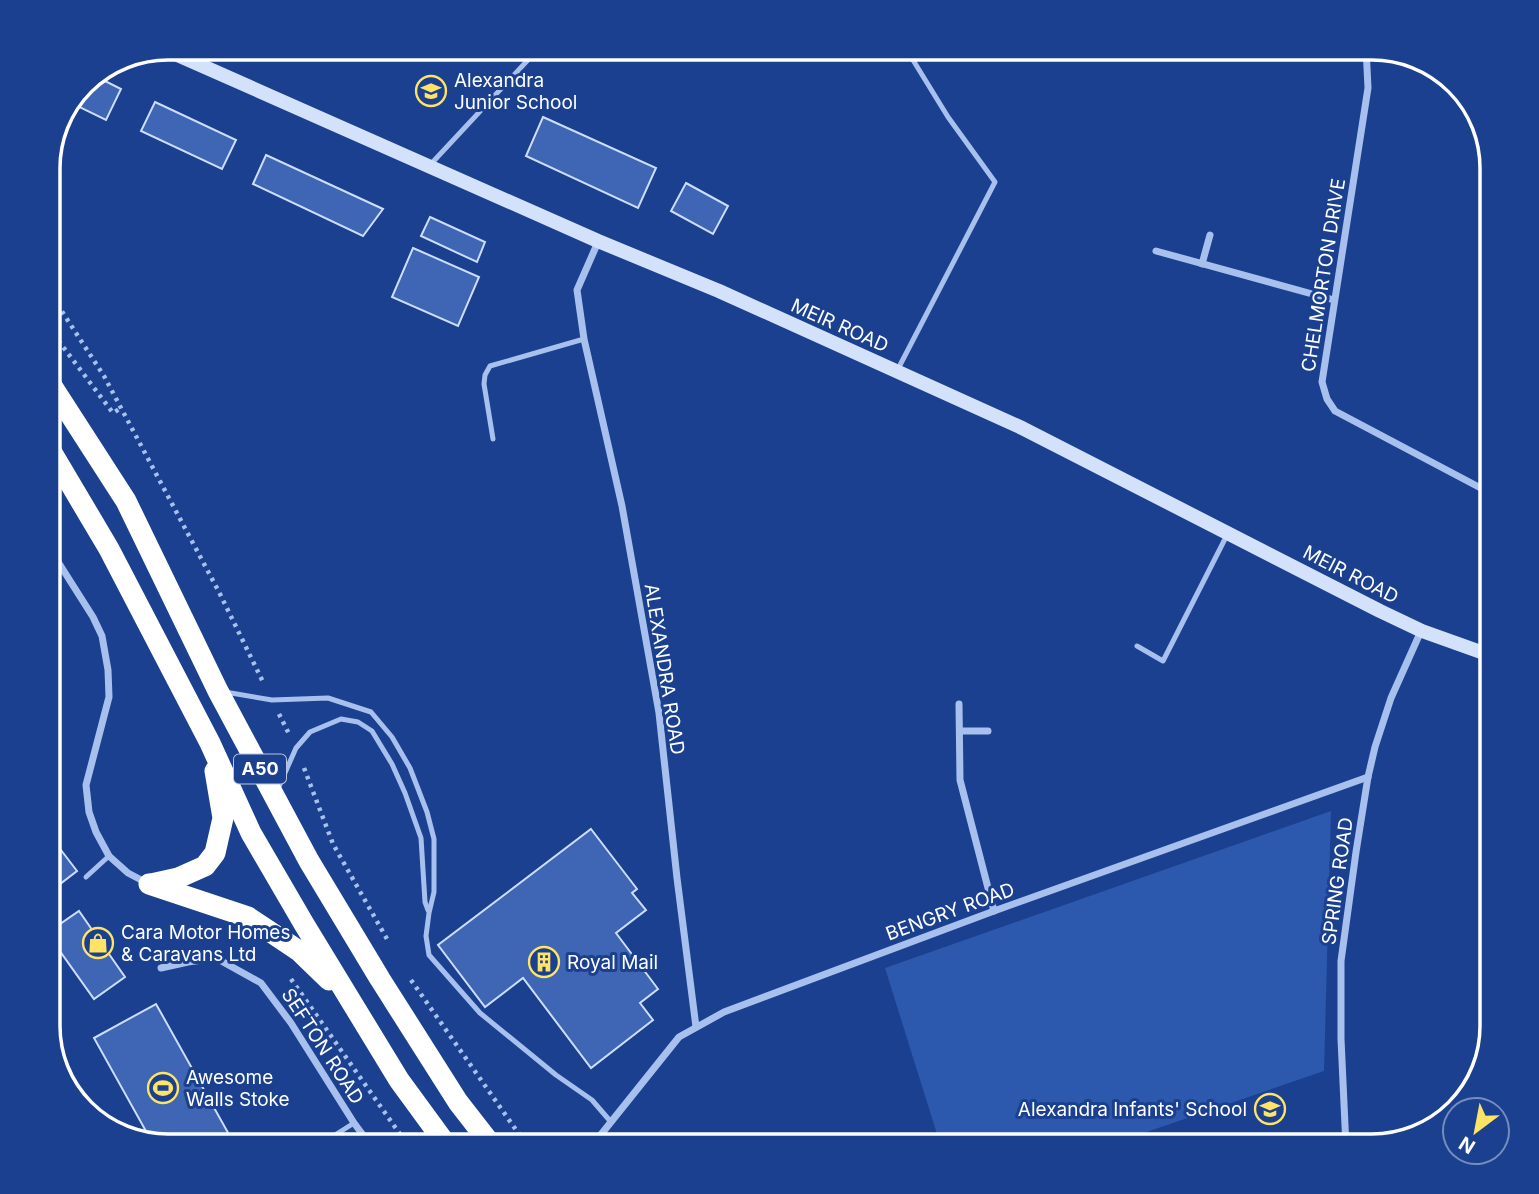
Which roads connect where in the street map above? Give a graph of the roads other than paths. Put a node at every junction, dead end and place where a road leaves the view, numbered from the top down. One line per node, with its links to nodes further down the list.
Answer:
1 (201, 60): 5 (street, MEIR ROAD)
2 (528, 60): 5 (lane)
3 (913, 60): 12 (lane)
4 (1367, 60): 10 (street, CHELMORTON DRIVE)
5 (429, 166): 7 (street, MEIR ROAD)
6 (1210, 235): 9 (street)
7 (598, 241): 11 (street, ALEXANDRA ROAD); 12 (street, MEIR ROAD)
8 (1156, 251): 9 (street)
9 (1202, 264): 10 (street)
10 (1335, 300): 16 (street, CHELMORTON DRIVE)
11 (583, 339): 14 (lane); 36 (street, ALEXANDRA ROAD)
12 (896, 371): 17 (street, MEIR ROAD)
13 (60, 399): 22 (highway, A50)
14 (493, 439)
15 (60, 466): 26 (highway, A50)
16 (1480, 488)
17 (1228, 533): 19 (street, MEIR ROAD); 20 (lane)
18 (60, 565): 29 (street)
19 (1422, 631): 21 (street, MEIR ROAD); 27 (street, SPRING ROAD)
20 (1137, 646)
21 (1480, 652)
22 (218, 691): 28 (highway, A50); 33 (lane)
23 (959, 704): 25 (street)
24 (988, 731): 25 (street)
25 (960, 732): 32 (street)
26 (210, 743): 31 (highway); 35 (highway, A50)
27 (1368, 777): 32 (street, BENGRY ROAD); 44 (street, SPRING ROAD)
28 (275, 797): 33 (lane); 42 (highway, A50)
29 (109, 856): 30 (lane); 31 (street)
30 (86, 877)
31 (149, 884): 35 (highway)
32 (994, 911): 36 (street, BENGRY ROAD)
33 (429, 913): 37 (lane)
34 (161, 968): 38 (street, SEFTON ROAD)
35 (354, 1004): 41 (highway, A50)
36 (696, 1027): 37 (street, BENGRY ROAD)
37 (611, 1122): 43 (street, BENGRY ROAD)
38 (354, 1123): 39 (lane); 40 (street, SEFTON ROAD)
39 (337, 1134)
40 (362, 1134)
41 (439, 1134)
42 (483, 1134)
43 (601, 1134)
44 (1345, 1134)

